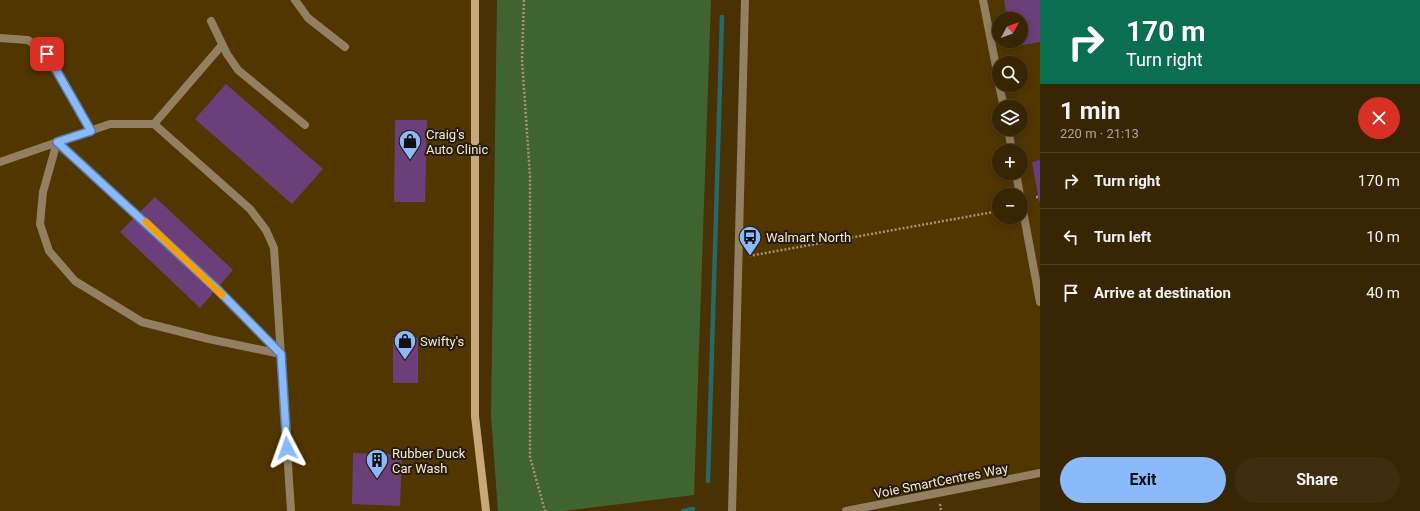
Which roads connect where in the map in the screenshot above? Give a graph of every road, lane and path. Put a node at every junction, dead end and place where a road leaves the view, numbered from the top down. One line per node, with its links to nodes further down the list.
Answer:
1 (295, 0): 9 (street)
2 (475, 0): 24 (main road)
3 (524, 0): 25 (path)
4 (745, 0): 18 (street)
5 (984, 0): 10 (street)
6 (211, 21): 8 (street)
7 (0, 38): 13 (street)
8 (222, 45): 11 (street); 12 (street)
9 (345, 47)
10 (994, 56)
11 (154, 124): 13 (street); 20 (street)
12 (305, 125)
13 (91, 131): 14 (street)
14 (57, 142): 15 (street); 20 (street); 20 (street)
15 (0, 162)
16 (992, 212): 18 (path)
17 (1025, 224): 19 (street)
18 (739, 258): 26 (street)
19 (1040, 302)
20 (281, 354): 23 (street)
21 (1040, 473): 27 (street, Voie SmartCentres Way)
22 (939, 506): 28 (path)
23 (292, 511)
24 (486, 511)
25 (544, 511)
26 (732, 511)
27 (846, 511)
28 (940, 511)

